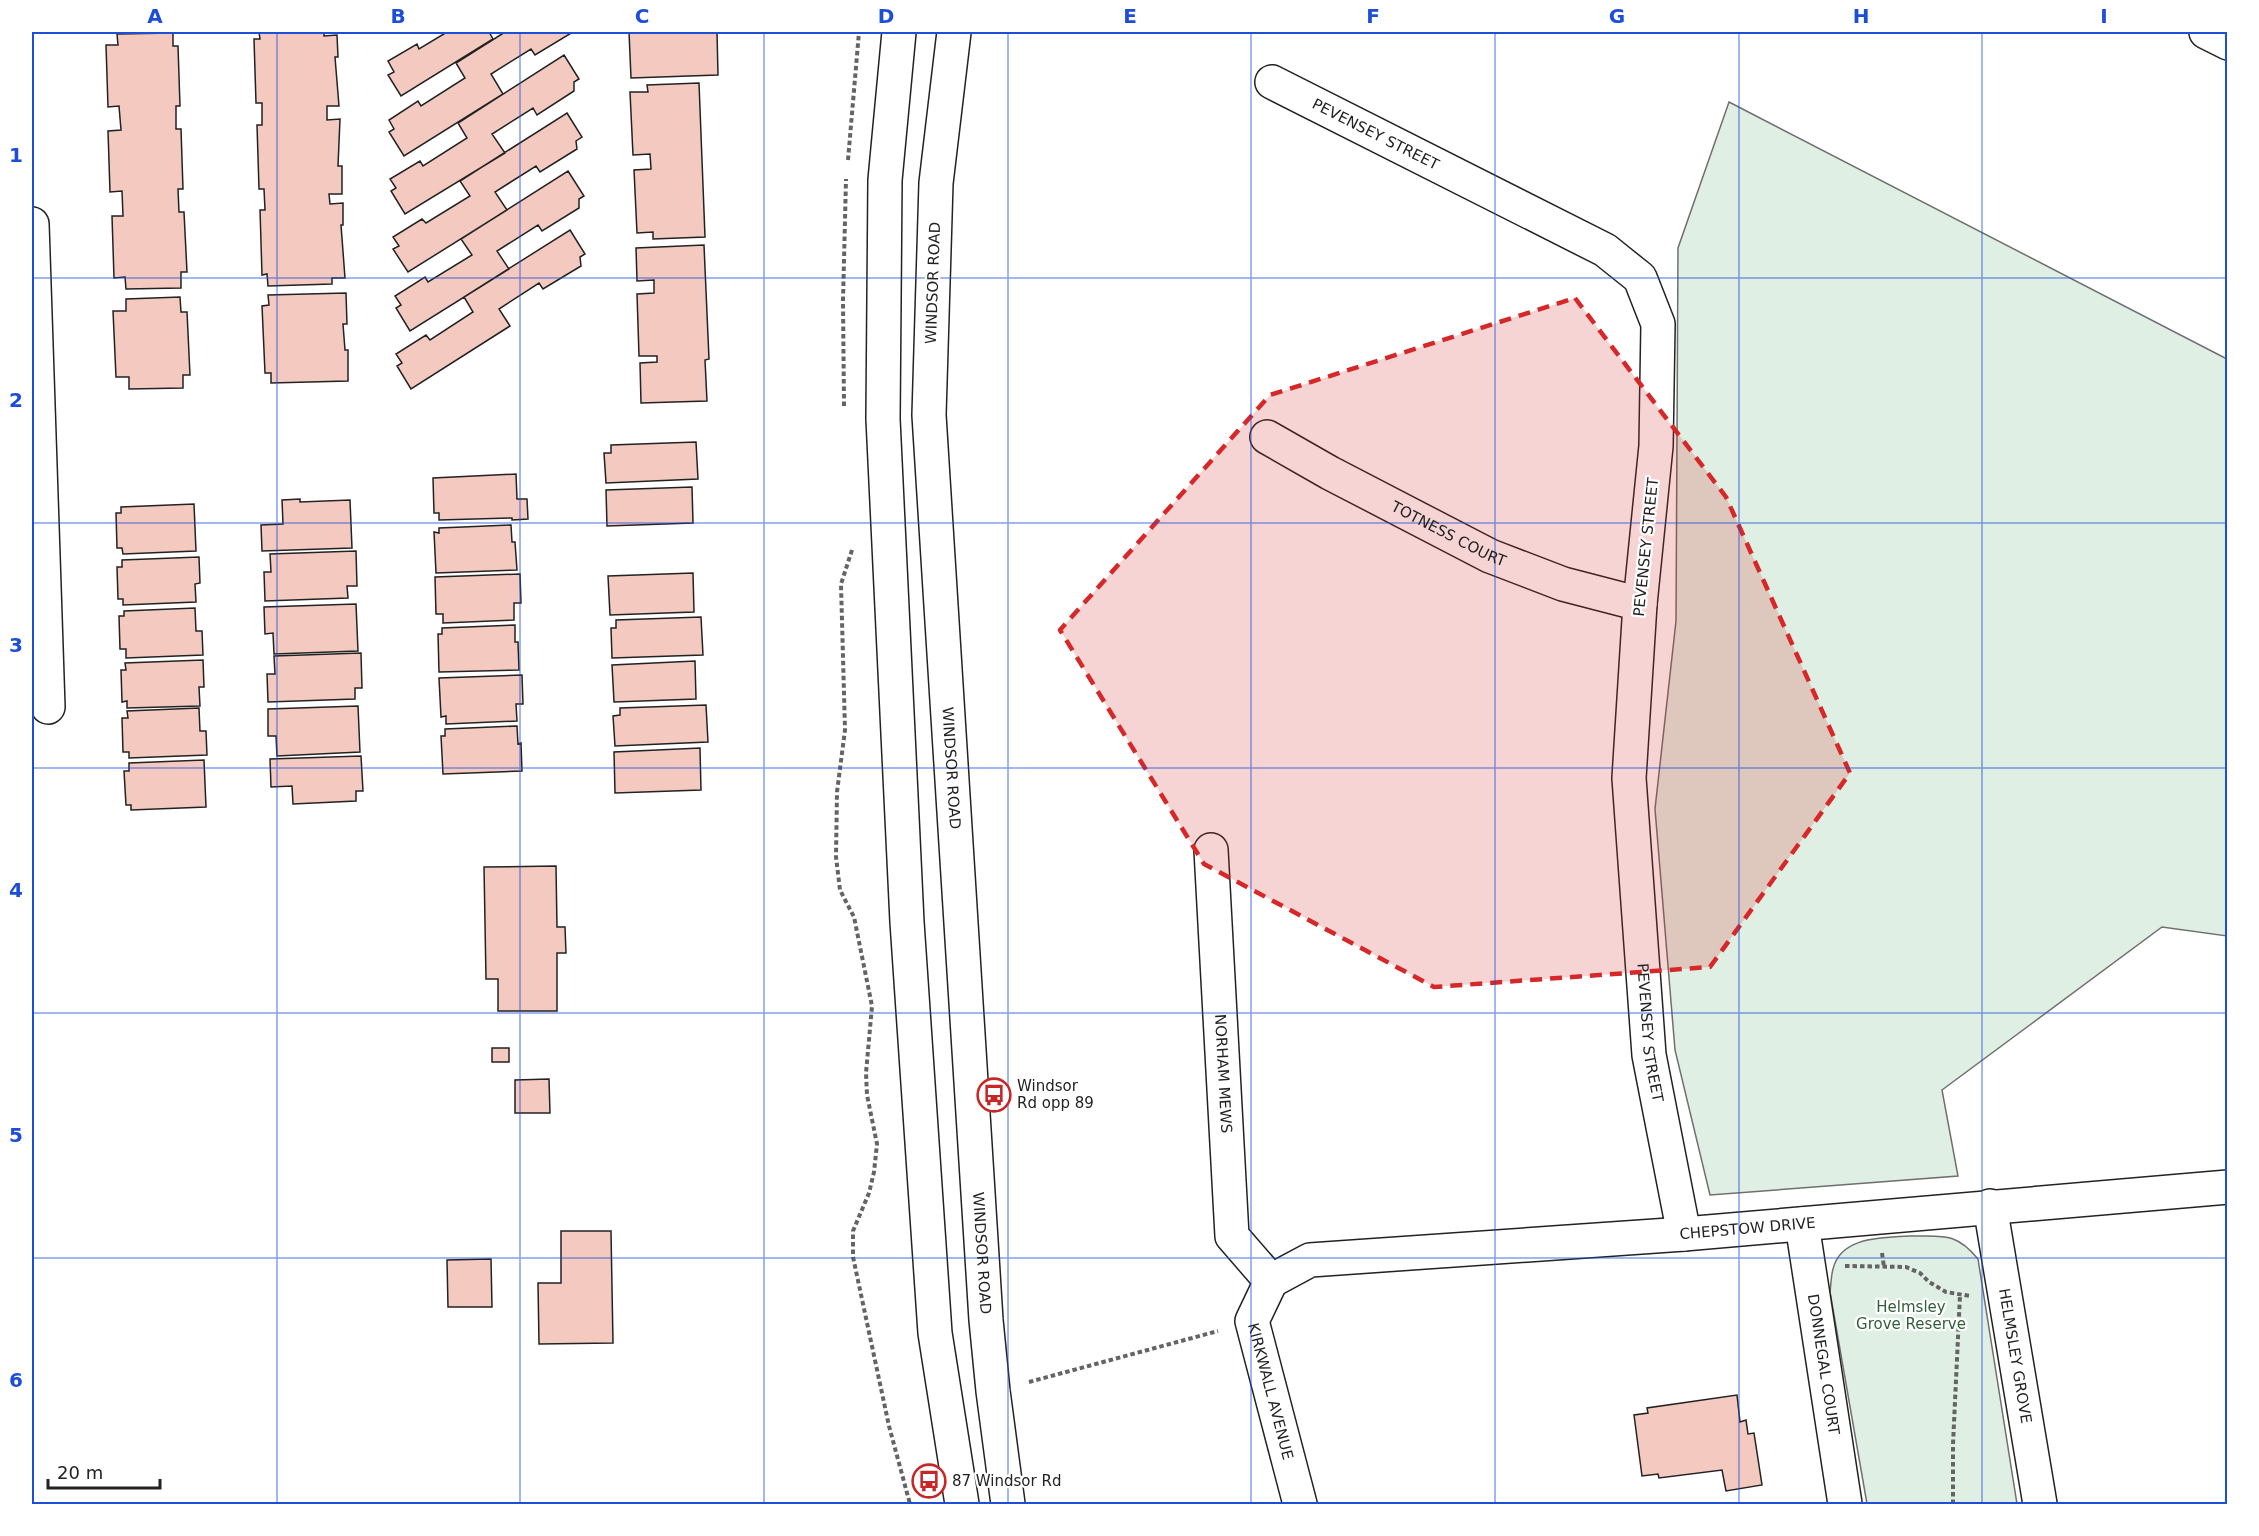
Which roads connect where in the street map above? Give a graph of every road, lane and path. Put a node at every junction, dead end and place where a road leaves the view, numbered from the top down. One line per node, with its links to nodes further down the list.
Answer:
1 (859, 32): 7 (path)
2 (899, 32): 27 (street)
3 (954, 32): 28 (street, WINDSOR ROAD)
4 (2206, 32): 5 (street)
5 (2228, 43)
6 (1272, 82): 13 (street, PEVENSEY STREET)
7 (847, 166)
8 (846, 178): 10 (path)
9 (32, 224): 14 (street)
10 (844, 414)
11 (1267, 437): 13 (street, TOTNESS COURT)
12 (852, 548): 26 (path)
13 (1640, 603): 19 (street, PEVENSEY STREET)
14 (48, 707)
15 (1211, 850): 21 (street, NORHAM MEWS)
16 (2228, 1187): 17 (street, CHEPSTOW DRIVE)
17 (1990, 1206): 18 (street, CHEPSTOW DRIVE); 22 (street, HELMSLEY GROVE)
18 (1802, 1224): 19 (street, CHEPSTOW DRIVE); 20 (street, DONNEGAL COURT)
19 (1684, 1234): 21 (street, CHEPSTOW DRIVE)
20 (1808, 1265): 23 (path); 30 (street, DONNEGAL COURT)
21 (1271, 1281): 24 (street, KIRKWALL AVENUE)
22 (2004, 1290): 23 (path); 32 (street, HELMSLEY GROVE)
23 (1960, 1295): 31 (path)
24 (1252, 1321): 25 (path); 29 (street, KIRKWALL AVENUE)
25 (1028, 1383)
26 (910, 1504)
27 (962, 1504)
28 (1008, 1504)
29 (1300, 1504)
30 (1845, 1504)
31 (1953, 1504)
32 (2040, 1504)

